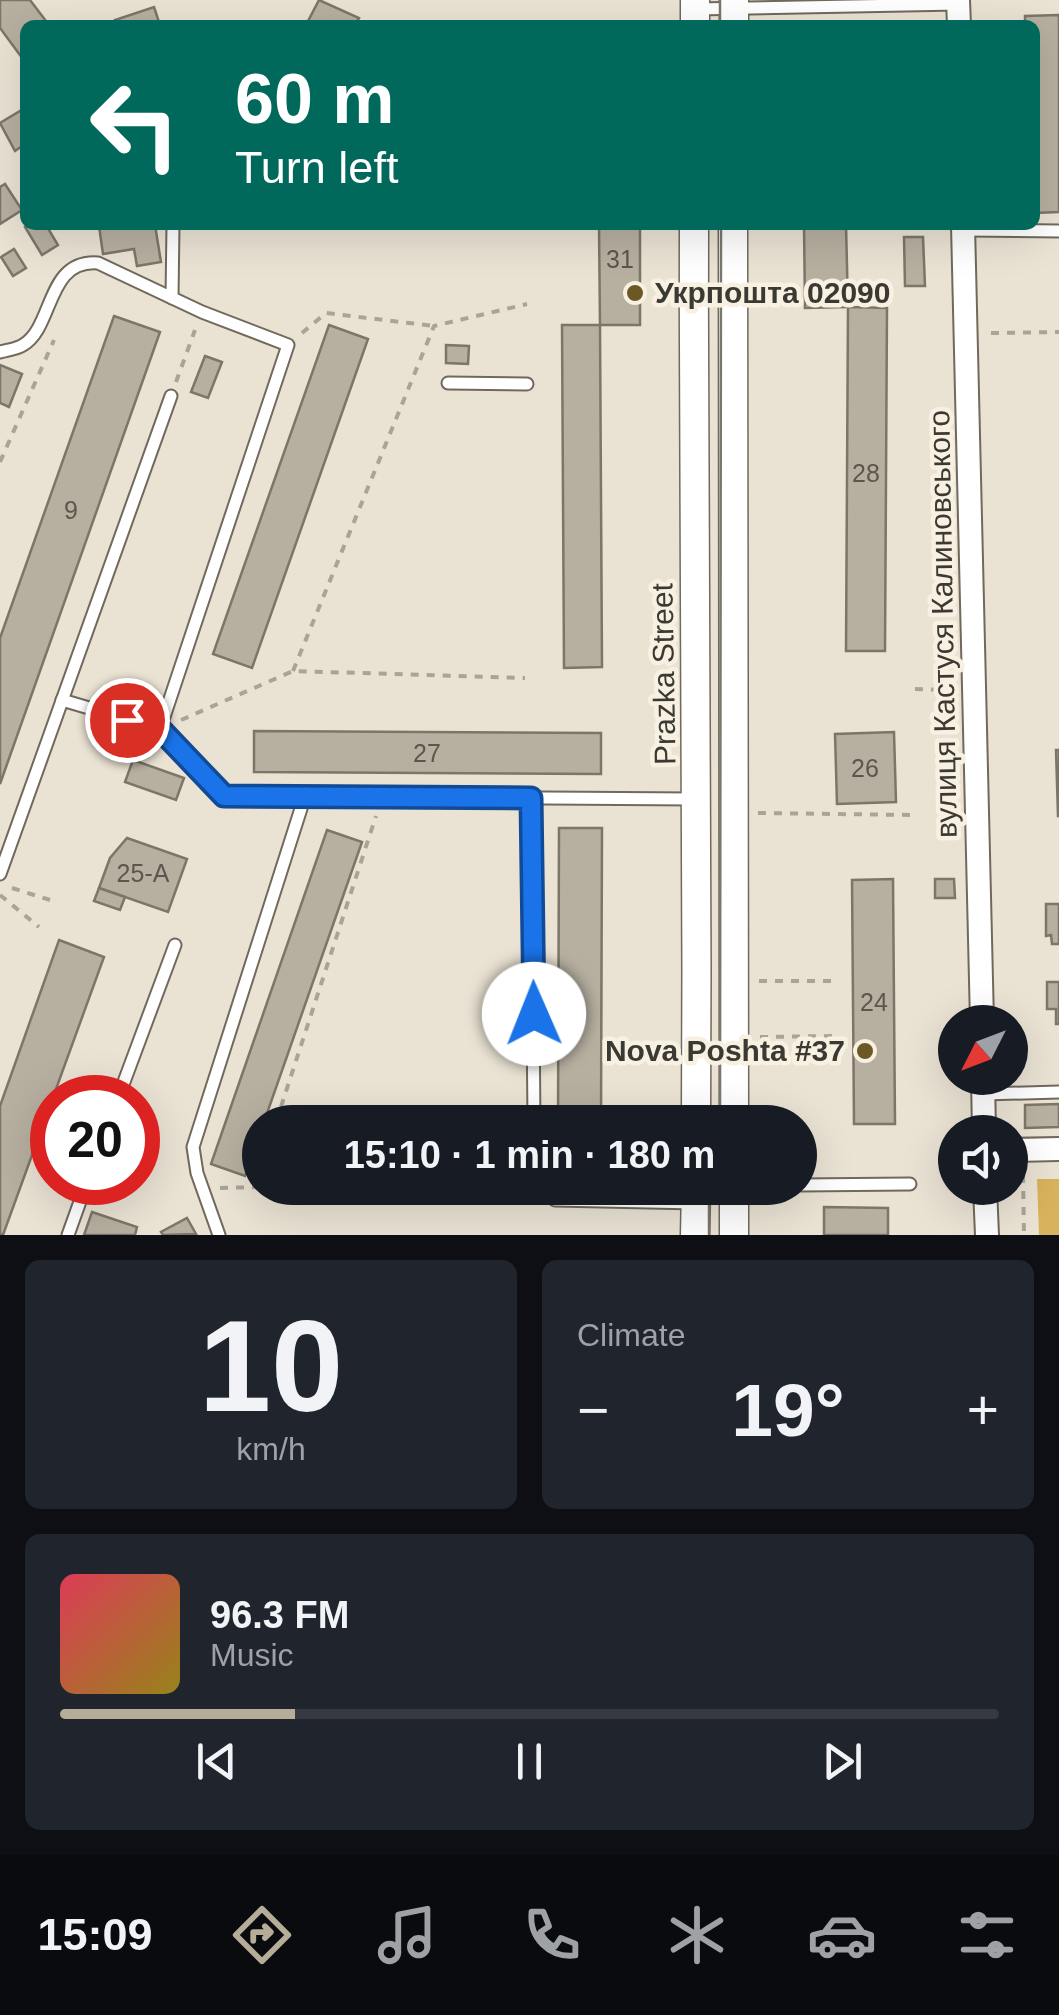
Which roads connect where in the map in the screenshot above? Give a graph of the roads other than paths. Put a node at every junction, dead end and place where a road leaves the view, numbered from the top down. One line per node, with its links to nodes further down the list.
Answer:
1 (911, 3): 2 (lane); 4 (lane)
2 (959, 10)
3 (695, 11): 4 (lane)
4 (734, 11)
5 (173, 230): 9 (lane)
6 (694, 230): 18 (street, Prazka Street)
7 (733, 230): 27 (street)
8 (964, 230): 21 (street, вулиця Кастуся Калиновського)
9 (172, 298): 10 (lane); 15 (lane)
10 (0, 352)
11 (448, 382): 12 (lane)
12 (527, 384)
13 (171, 396): 14 (lane)
14 (62, 700): 15 (lane); 19 (lane)
15 (160, 729): 16 (lane)
16 (305, 796): 17 (lane); 37 (lane)
17 (531, 798): 18 (lane); 25 (lane)
18 (698, 799): 26 (street, Prazka Street)
19 (0, 874)
20 (175, 944): 22 (lane)
21 (982, 1005)
22 (127, 1075)
23 (1028, 1090): 24 (lane)
24 (1059, 1092)
25 (534, 1105)
26 (696, 1105)
27 (734, 1105)
28 (1059, 1149): 29 (street)
29 (1028, 1150)
30 (910, 1184): 31 (lane)
31 (817, 1185)
32 (79, 1205): 36 (lane)
33 (696, 1205): 38 (street)
34 (734, 1205): 39 (street)
35 (986, 1205): 40 (street)
36 (68, 1235)
37 (219, 1235)
38 (695, 1235)
39 (734, 1235)
40 (987, 1235)

